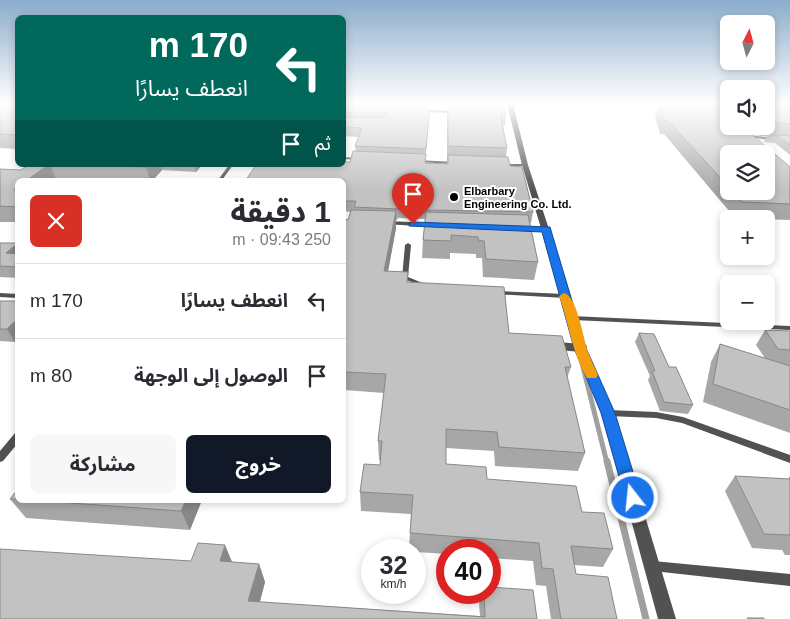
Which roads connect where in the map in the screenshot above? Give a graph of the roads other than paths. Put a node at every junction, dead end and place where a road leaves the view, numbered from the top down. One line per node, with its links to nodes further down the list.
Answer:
1 (516, 133): 9 (street)
2 (742, 135): 3 (lane)
3 (790, 141)
4 (346, 158): 5 (lane)
5 (363, 159)
6 (410, 161): 7 (lane)
7 (458, 163)
8 (496, 164): 9 (lane)
9 (525, 166): 15 (street)
10 (230, 167): 11 (lane)
11 (221, 178)
12 (382, 223): 13 (lane)
13 (440, 226)
14 (517, 228): 15 (lane)
15 (546, 229): 21 (street)
16 (408, 245): 17 (lane)
17 (435, 287)
18 (492, 293): 21 (lane)
19 (0, 295): 20 (lane)
20 (15, 296)
21 (564, 296): 22 (street)
22 (573, 318): 23 (lane); 25 (street)
23 (790, 328)
24 (544, 346): 25 (lane, bridge)
25 (582, 348): 26 (street)
26 (608, 413): 29 (lane); 30 (street)
27 (15, 440): 28 (lane)
28 (0, 458)
29 (790, 459)
30 (653, 566): 31 (lane); 32 (street)
31 (790, 580)
32 (667, 619)

